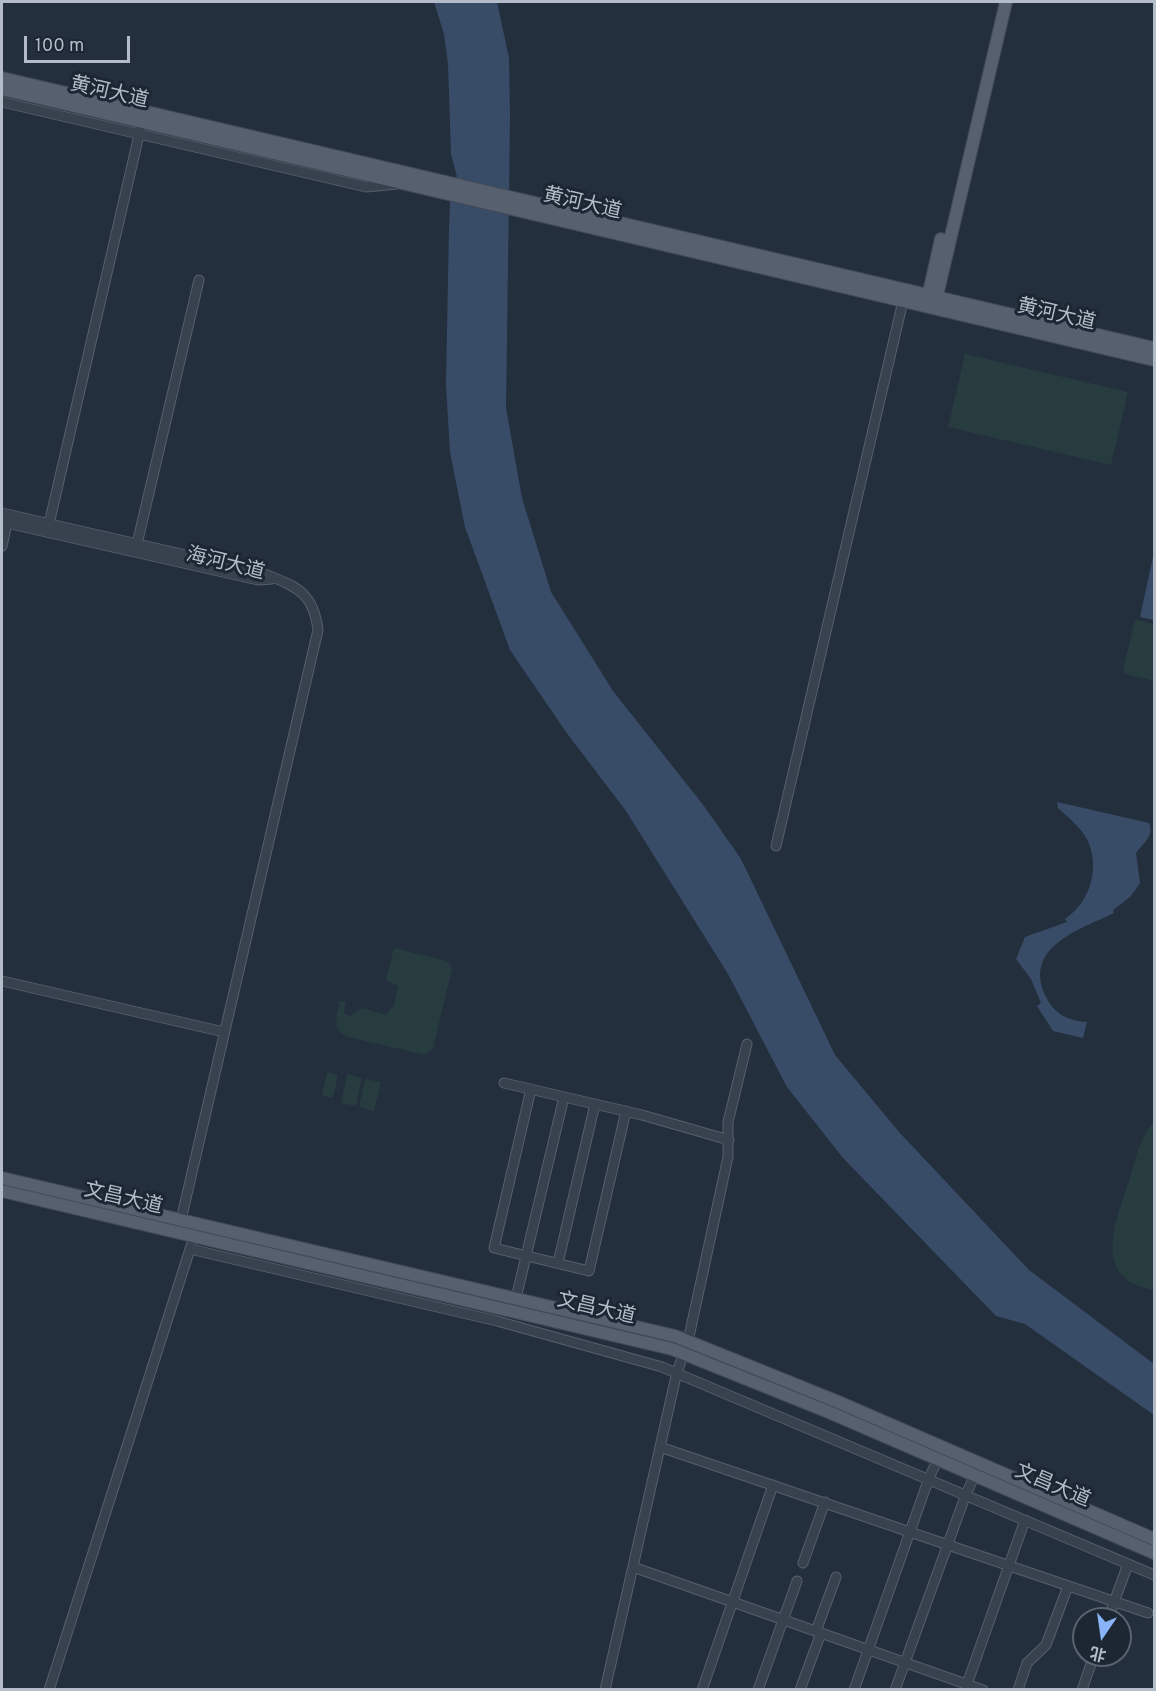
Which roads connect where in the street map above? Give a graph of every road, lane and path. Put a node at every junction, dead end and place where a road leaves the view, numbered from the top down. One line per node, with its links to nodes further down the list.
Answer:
1 (997, 2): 13 (main road)
2 (1006, 2): 13 (main road)
3 (2, 78): 9 (main road, 黄河大道)
4 (2, 89): 6 (main road, 黄河大道)
5 (2, 102): 7 (street)
6 (142, 122): 7 (street); 8 (main road, 黄河大道)
7 (139, 136): 8 (street); 18 (street)
8 (402, 183): 9 (main road, 黄河大道)
9 (447, 188): 10 (main road, 黄河大道)
10 (512, 203): 12 (main road, 黄河大道); 13 (main road, 黄河大道)
11 (200, 280): 19 (street)
12 (903, 301): 13 (main road, 黄河大道); 22 (street)
13 (931, 302): 14 (main road, 黄河大道); 15 (main road, 黄河大道)
14 (1155, 348)
15 (1155, 360)
16 (2, 513): 18 (street, 海河大道)
17 (4, 522): 20 (street); 21 (street, 海河大道)
18 (50, 524): 19 (street, 海河大道)
19 (137, 544): 21 (street, 海河大道)
20 (2, 546)
21 (278, 579): 24 (street)
22 (776, 846)
23 (2, 981): 24 (street)
24 (224, 1032): 34 (street)
25 (747, 1044): 31 (street)
26 (504, 1083): 27 (street)
27 (531, 1089): 28 (street); 37 (street)
28 (564, 1097): 29 (street); 37 (street)
29 (595, 1104): 30 (street); 38 (street)
30 (626, 1111): 31 (street); 38 (street)
31 (729, 1140): 40 (street)
32 (2, 1178): 34 (main road, 文昌大道)
33 (2, 1191): 35 (main road, 文昌大道)
34 (180, 1220): 39 (main road, 文昌大道)
35 (194, 1236): 36 (street); 40 (main road, 文昌大道)
36 (190, 1249): 41 (street); 72 (street)
37 (526, 1256): 38 (street); 39 (street)
38 (558, 1263)
39 (516, 1298): 40 (main road, 文昌大道)
40 (686, 1347): 41 (street); 43 (main road, 文昌大道); 51 (main road, 文昌大道)
41 (676, 1372): 42 (street); 45 (street)
42 (660, 1447): 46 (street); 57 (street)
43 (938, 1459): 44 (main road, 文昌大道); 45 (street)
44 (975, 1476): 47 (street); 53 (main road, 文昌大道)
45 (929, 1478): 47 (street); 50 (street)
46 (773, 1485): 48 (street); 63 (street)
47 (966, 1494): 49 (street); 52 (street)
48 (825, 1502): 50 (street); 54 (street)
49 (1025, 1520): 55 (street); 56 (street)
50 (910, 1531): 52 (street); 68 (street)
51 (1155, 1539)
52 (948, 1544): 56 (street); 69 (street)
53 (1155, 1552)
54 (803, 1563)
55 (1128, 1564): 58 (street); 62 (street)
56 (1009, 1565): 61 (street); 71 (street)
57 (633, 1567): 63 (street); 73 (street)
58 (1155, 1575)
59 (836, 1577): 67 (street)
60 (797, 1581): 66 (street)
61 (1068, 1586): 62 (street); 80 (street)
62 (1114, 1601): 64 (street); 65 (street)
63 (732, 1602): 66 (street); 74 (street)
64 (1112, 1607)
65 (1148, 1613)
66 (783, 1620): 67 (street); 75 (street)
67 (818, 1632): 68 (street); 76 (street)
68 (868, 1649): 69 (street); 77 (street)
69 (906, 1662): 71 (street); 78 (street)
70 (1090, 1667): 81 (street)
71 (967, 1687): 79 (street)
72 (50, 1689)
73 (605, 1689)
74 (702, 1689)
75 (758, 1689)
76 (800, 1689)
77 (854, 1689)
78 (895, 1689)
79 (983, 1689)
80 (1018, 1689)
81 (1082, 1689)

